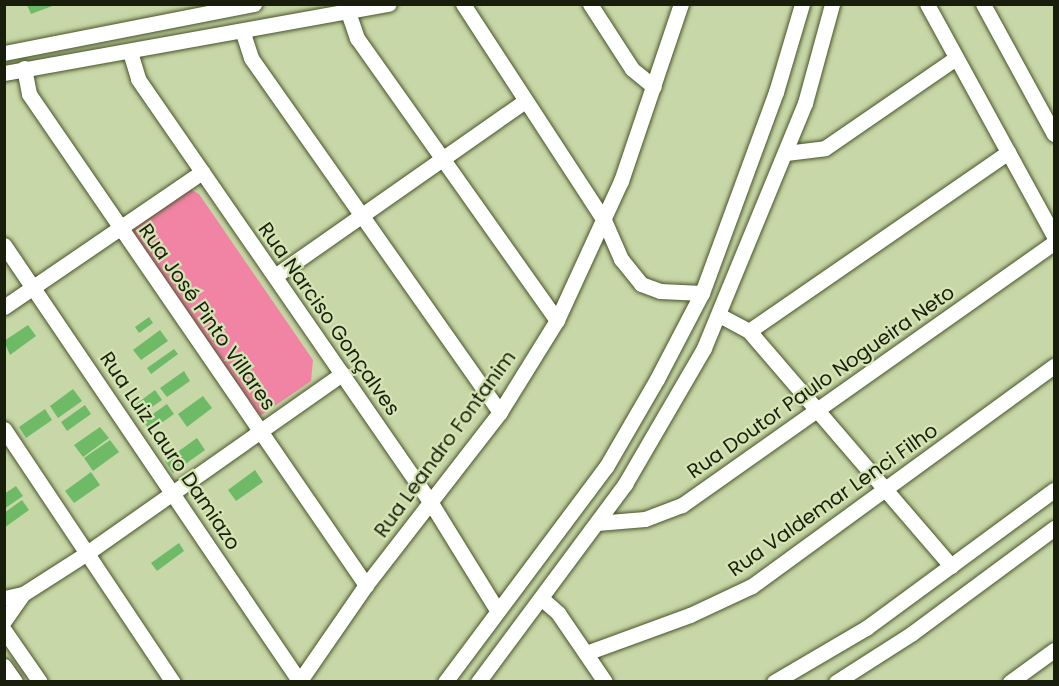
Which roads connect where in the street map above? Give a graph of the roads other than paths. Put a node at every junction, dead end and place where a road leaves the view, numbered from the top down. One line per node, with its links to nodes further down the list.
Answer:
1 (254, 4): 13 (street)
2 (389, 4): 10 (street)
3 (463, 4): 18 (street)
4 (591, 4): 17 (street)
5 (681, 4): 17 (street, Rua Leandro Fontanim)
6 (802, 4): 32 (street)
7 (832, 4): 21 (street)
8 (927, 4): 14 (street)
9 (983, 4): 19 (street)
10 (348, 12): 11 (street); 22 (street)
11 (243, 33): 12 (street); 24 (street)
12 (130, 52): 15 (street); 23 (street, Rua Narciso Gonçalves)
13 (4, 53)
14 (957, 58): 20 (street); 21 (street)
15 (24, 68): 16 (street); 26 (street, Rua José Pinto Villares)
16 (4, 73)
17 (654, 87): 25 (street, Rua Leandro Fontanim)
18 (525, 101): 22 (street); 25 (street)
19 (1054, 134)
20 (1008, 152): 27 (street); 36 (street)
21 (786, 153): 34 (street)
22 (442, 159): 24 (street); 35 (street)
23 (201, 172): 26 (street); 30 (street, Rua Narciso Gonçalves)
24 (360, 215): 30 (street); 39 (street)
25 (604, 220): 32 (street); 35 (street, Rua Leandro Fontanim)
26 (119, 227): 31 (street); 42 (street, Rua José Pinto Villares)
27 (1054, 236)
28 (1054, 243): 40 (street, Rua Doutor Paulo Nogueira Neto)
29 (4, 245): 31 (street, Rua Luiz Lauro Damiazo)
30 (275, 276): 38 (street, Rua Narciso Gonçalves)
31 (34, 288): 33 (street); 45 (street, Rua Luiz Lauro Damiazo)
32 (702, 293): 55 (street)
33 (4, 307)
34 (721, 316): 36 (street); 47 (street)
35 (557, 320): 39 (street, Rua Leandro Fontanim)
36 (749, 331): 40 (street)
37 (1054, 366): 43 (street, Rua Valdemar Lenci Filho)
38 (342, 374): 42 (street); 46 (street, Rua Narciso Gonçalves)
39 (500, 412): 46 (street, Rua Leandro Fontanim)
40 (819, 412): 43 (street); 47 (street, Rua Doutor Paulo Nogueira Neto)
41 (4, 429): 49 (street)
42 (261, 431): 45 (street); 51 (street, Rua José Pinto Villares)
43 (886, 490): 50 (street); 59 (street, Rua Valdemar Lenci Filho)
44 (1054, 490): 50 (street)
45 (173, 491): 49 (street); 65 (street, Rua Luiz Lauro Damiazo)
46 (431, 503): 51 (street, Rua Leandro Fontanim); 55 (street, Rua Narciso Gonçalves)
47 (597, 523): 54 (street)
48 (1054, 528): 61 (street)
49 (87, 553): 52 (street); 64 (street)
50 (951, 566): 69 (street)
51 (366, 585): 65 (street, Rua Leandro Fontanim)
52 (23, 594): 53 (street); 56 (street)
53 (4, 598)
54 (541, 598): 59 (street); 67 (street)
55 (498, 610): 66 (street)
56 (4, 621)
57 (4, 630): 63 (street)
58 (1054, 650): 71 (street)
59 (586, 652): 68 (street)
60 (4, 666): 62 (street)
61 (857, 676): 70 (street)
62 (15, 681)
63 (40, 681)
64 (173, 681)
65 (300, 681)
66 (445, 681)
67 (478, 681)
68 (605, 681)
69 (774, 681)
70 (837, 681)
71 (1010, 681)

